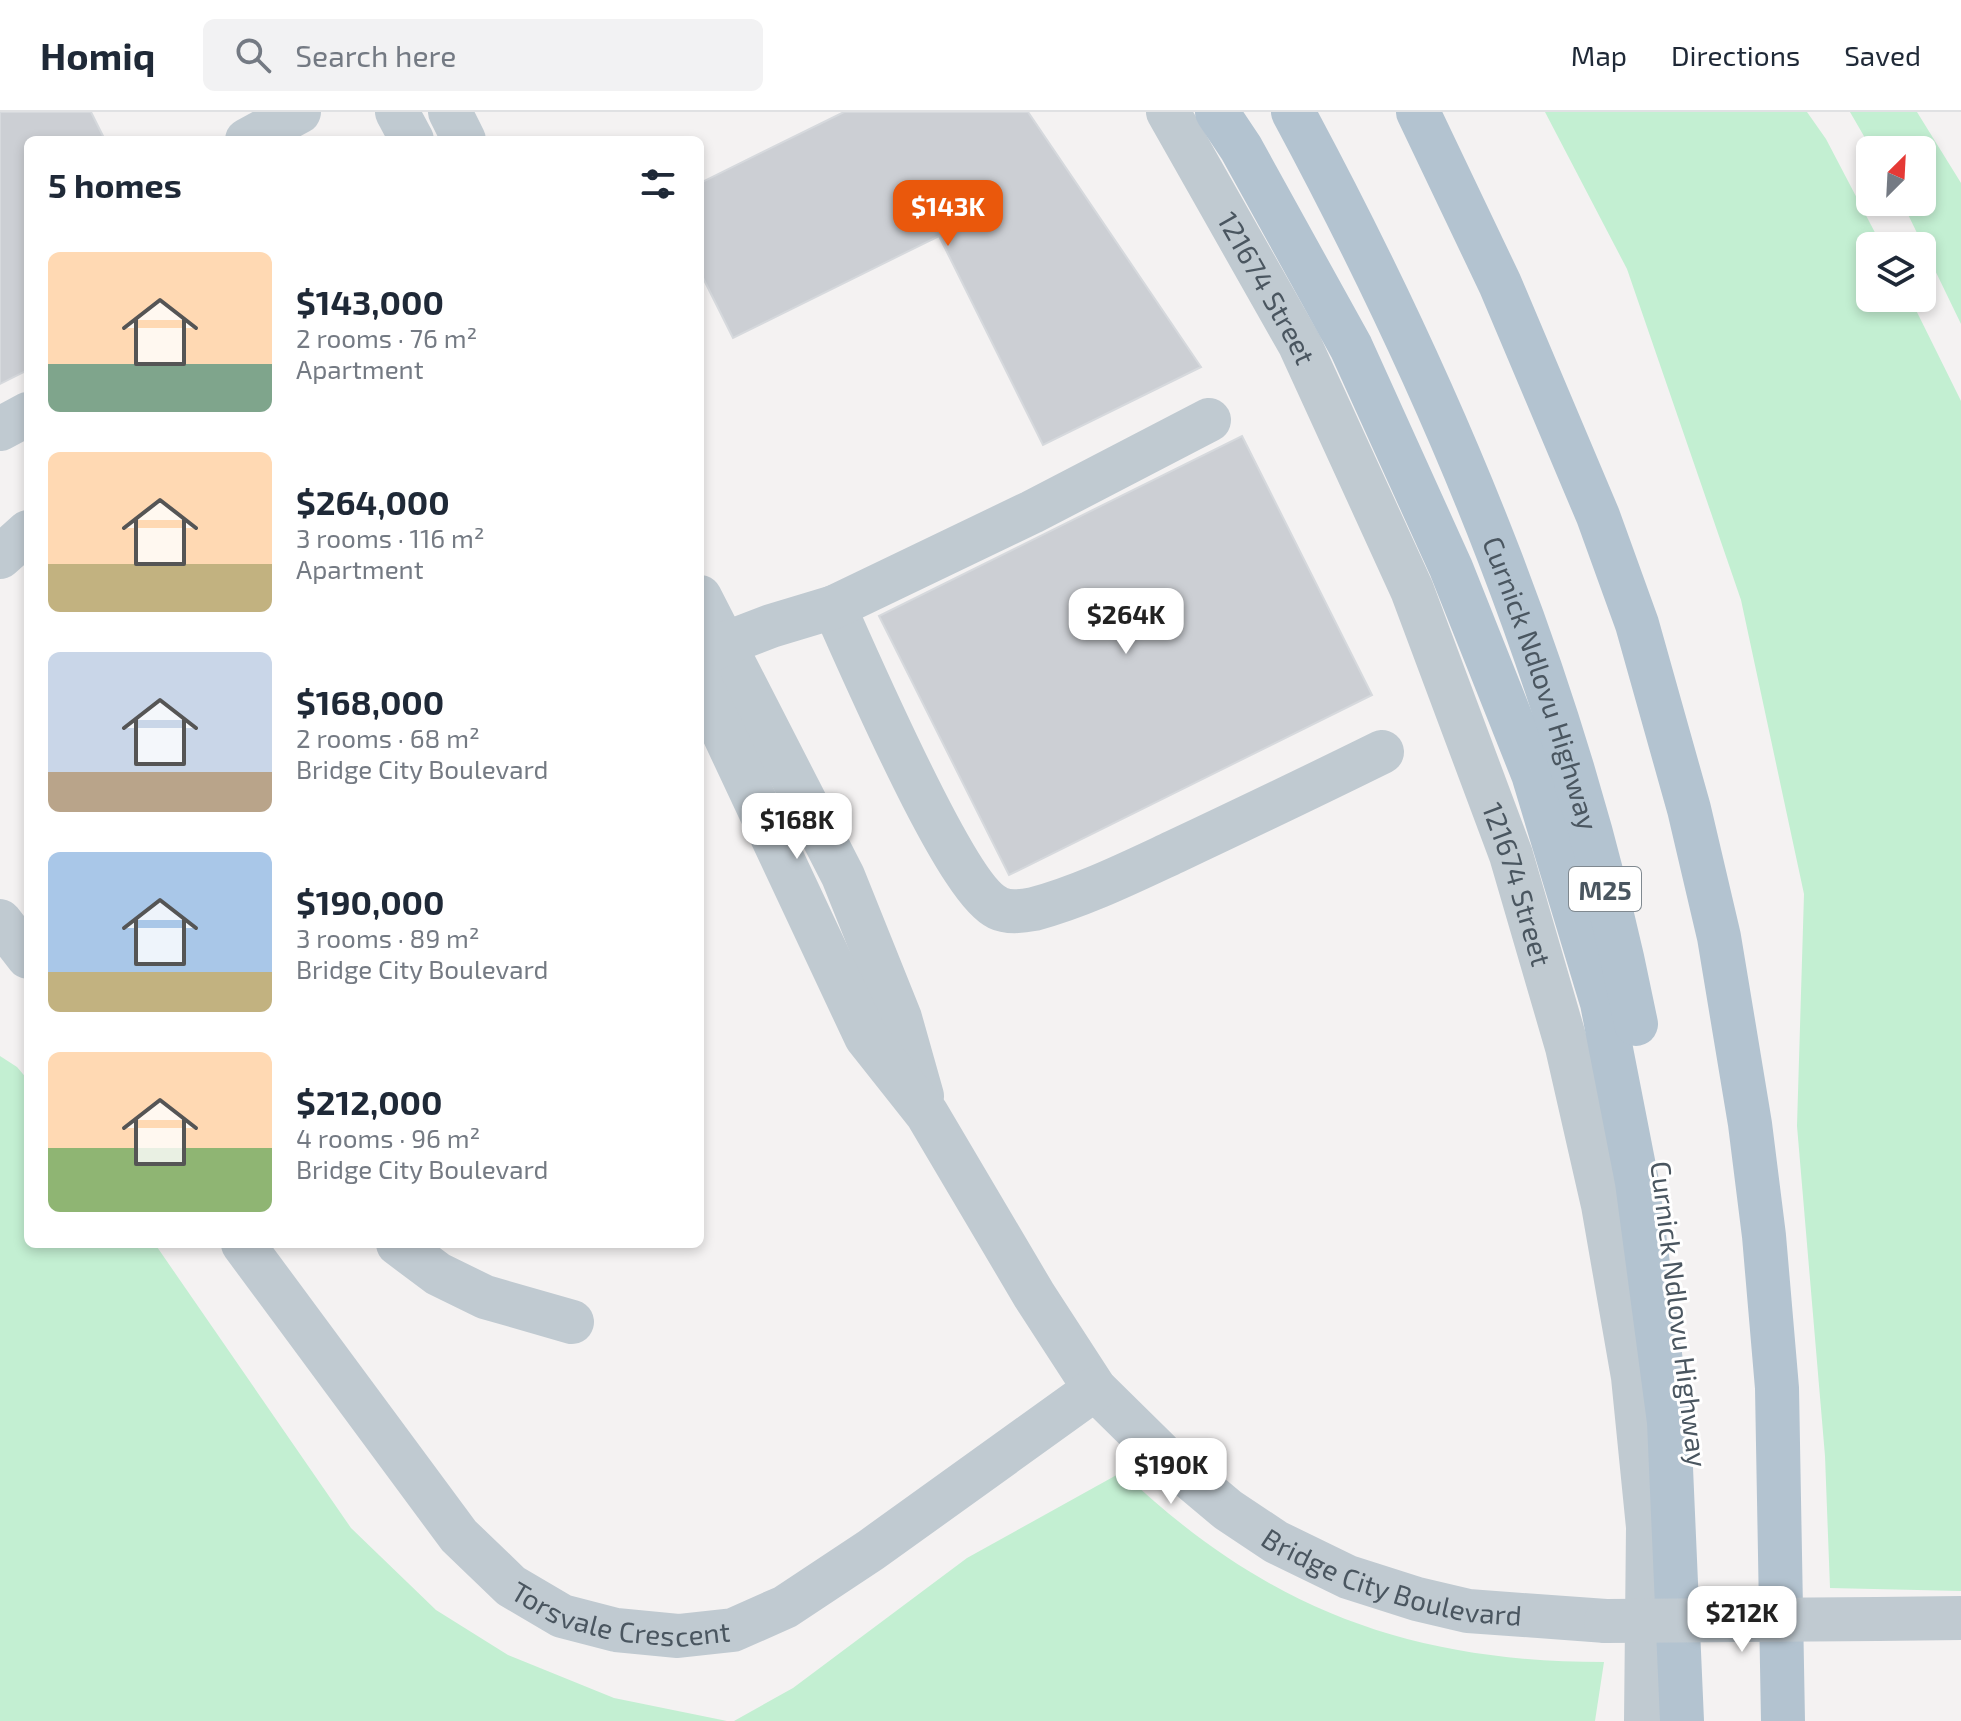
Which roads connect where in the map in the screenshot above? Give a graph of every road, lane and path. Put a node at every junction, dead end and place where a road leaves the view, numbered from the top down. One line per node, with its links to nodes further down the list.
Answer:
1 (299, 112): 8 (street)
2 (397, 112): 9 (street)
3 (450, 112): 10 (street)
4 (1168, 112): 27 (street, 121674 Street)
5 (1217, 112): 28 (main road)
6 (1293, 112): 29 (main road, Curnick Ndlovu Highway / M25)
7 (1422, 116): 30 (main road)
8 (254, 136)
9 (410, 136)
10 (462, 136)
11 (24, 416): 13 (street)
12 (1209, 420): 16 (street)
13 (0, 429)
14 (24, 536): 15 (street)
15 (0, 557)
16 (834, 607): 18 (street); 20 (street)
17 (704, 615): 18 (street, Bridge City Boulevard)
18 (712, 650): 21 (street, Bridge City Boulevard)
19 (704, 691): 21 (street, Bridge City Boulevard)
20 (1382, 752)
21 (883, 1027): 25 (street, Bridge City Boulevard)
22 (246, 1248): 25 (street, Torsvale Crescent)
23 (403, 1248): 24 (street)
24 (572, 1322)
25 (1095, 1389): 26 (street, Bridge City Boulevard, bridge)
26 (1961, 1618)
27 (1646, 1721)
28 (1682, 1721)
29 (1707, 1721)
30 (1783, 1721)

